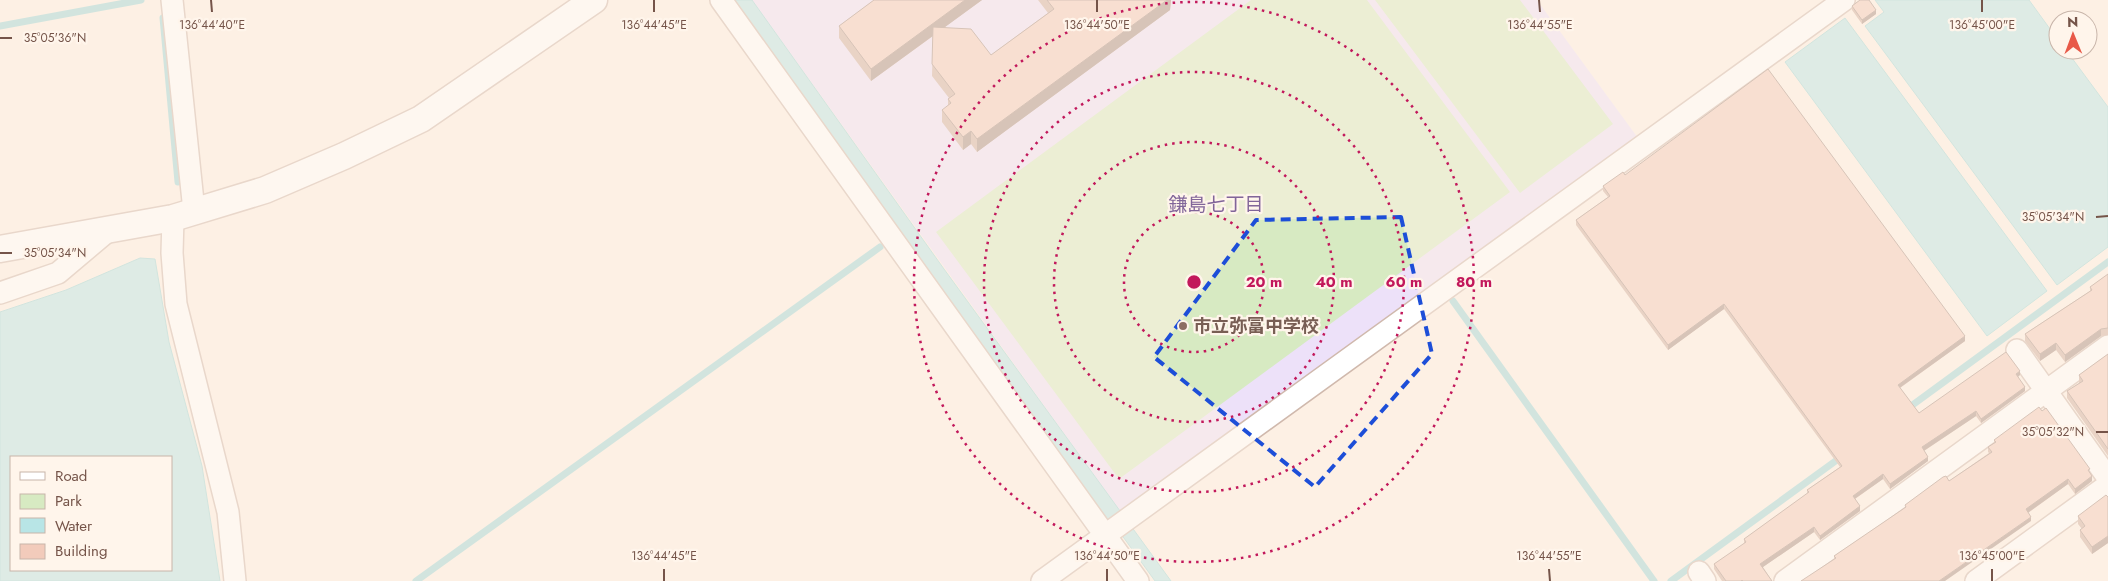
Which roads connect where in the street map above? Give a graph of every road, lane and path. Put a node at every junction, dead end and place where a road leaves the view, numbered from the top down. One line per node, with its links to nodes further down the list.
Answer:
1 (172, 0): 5 (street)
2 (594, 0): 5 (street)
3 (721, 0): 14 (street)
4 (1844, 0): 14 (street)
5 (184, 215): 6 (street); 15 (street)
6 (109, 230): 7 (street); 8 (street)
7 (0, 249)
8 (0, 293)
9 (2108, 346): 11 (street)
10 (2017, 350): 11 (street)
11 (2046, 391): 12 (street); 18 (street)
12 (2108, 478)
13 (2108, 485): 19 (street)
14 (1105, 536): 16 (street); 17 (street)
15 (236, 581)
16 (1042, 581)
17 (1138, 581)
18 (1785, 581)
19 (1976, 581)

